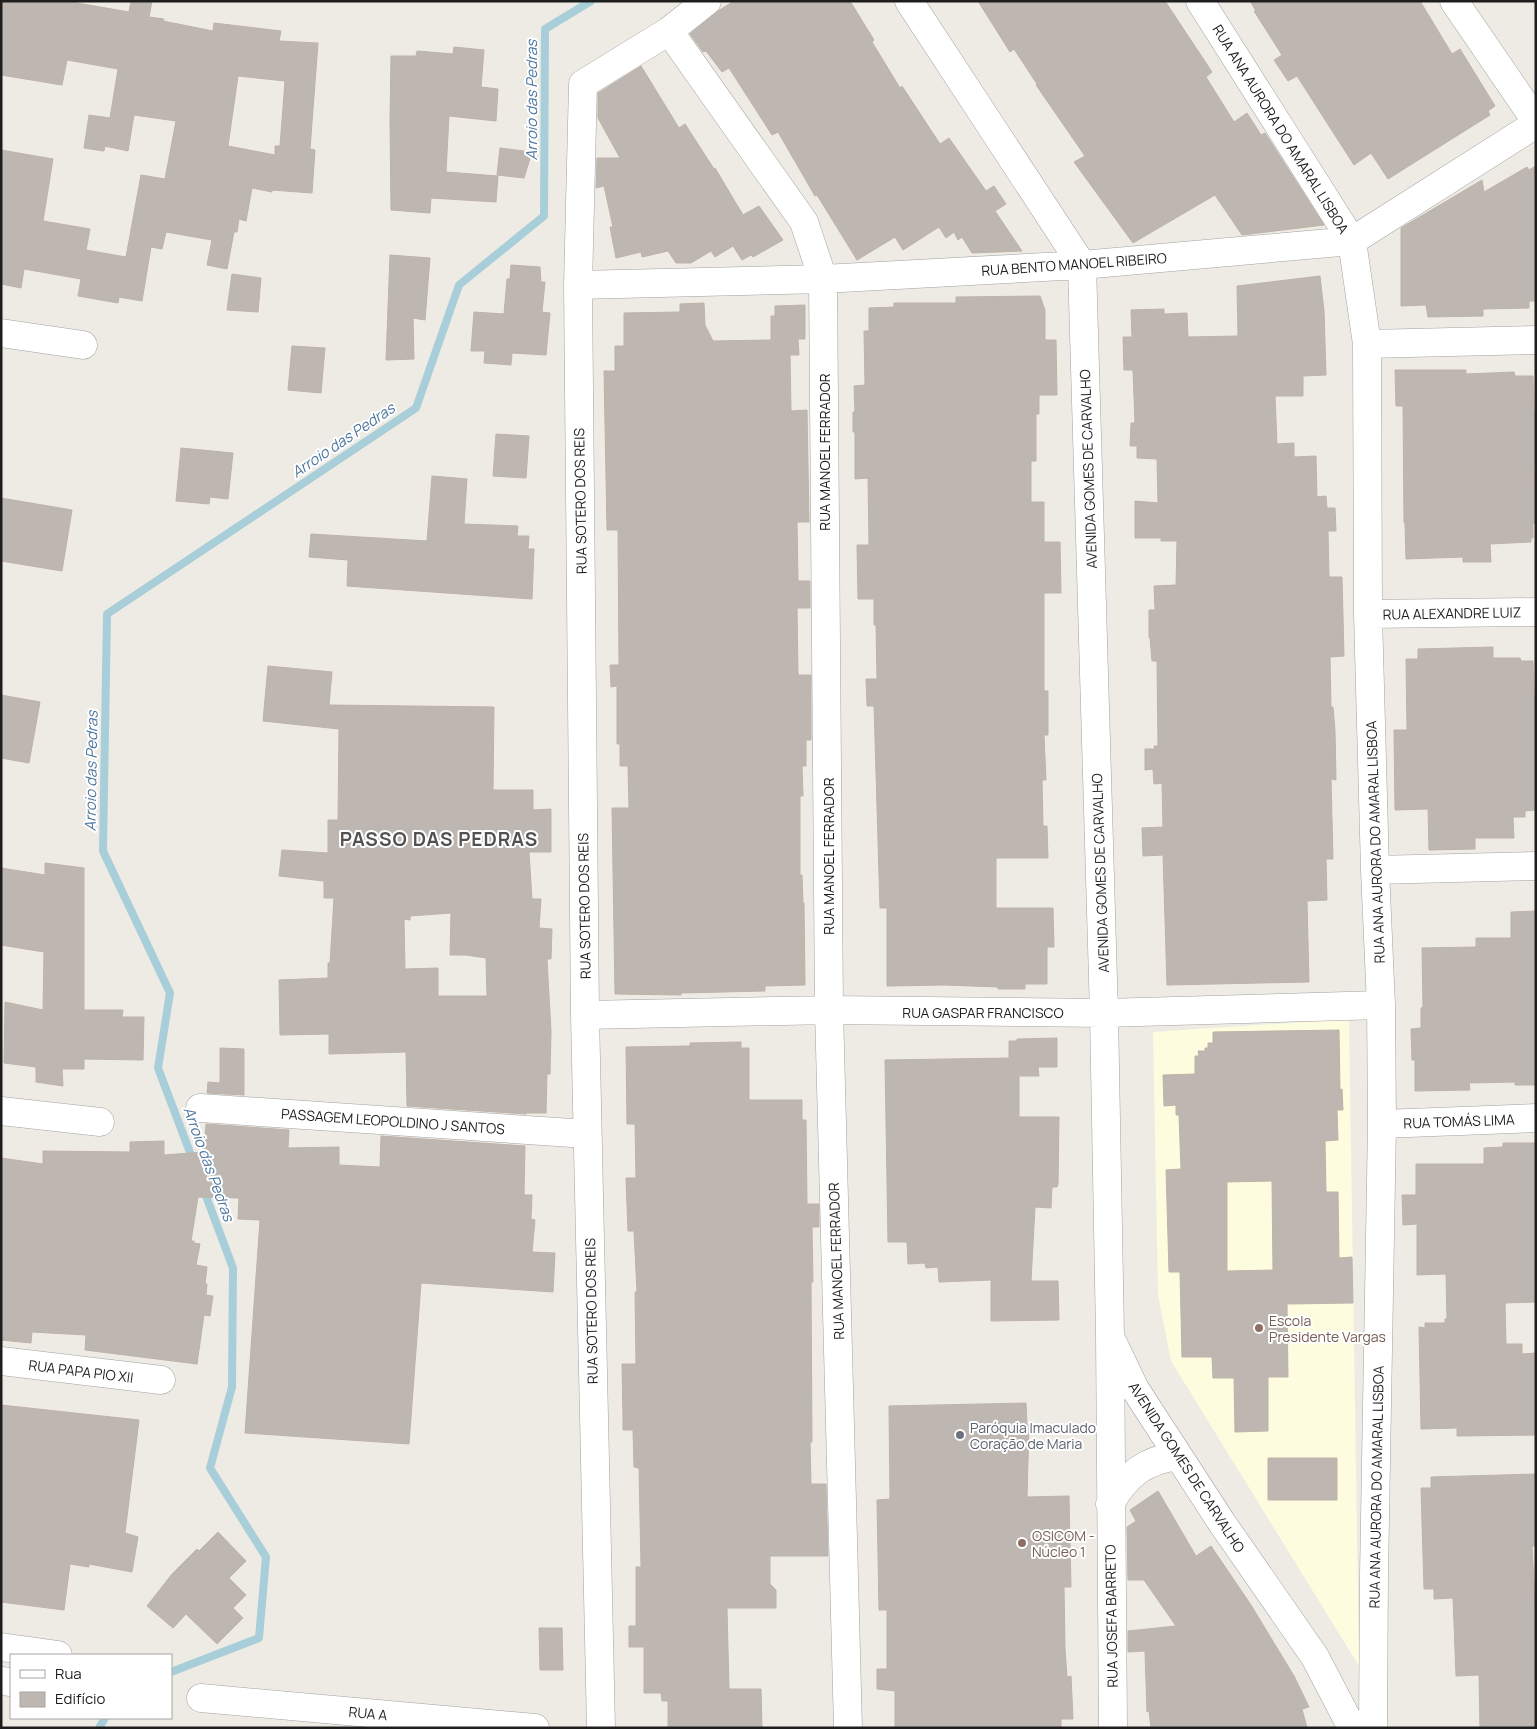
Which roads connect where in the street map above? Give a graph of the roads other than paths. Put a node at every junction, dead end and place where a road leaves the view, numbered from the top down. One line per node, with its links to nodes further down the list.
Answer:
1 (706, 1): 5 (street)
2 (909, 1): 8 (street)
3 (1200, 1): 7 (street, RUA ANA AURORA DO AMARAL LISBOA)
4 (1454, 1): 6 (street)
5 (669, 31): 9 (street, RUA MANOEL FERRADOR); 10 (street, RUA SOTERO DOS REIS)
6 (1536, 122): 7 (street, RUA BENTO MANOEL RIBEIRO)
7 (1352, 241): 8 (street, RUA BENTO MANOEL RIBEIRO); 13 (street, RUA ANA AURORA DO AMARAL LISBOA)
8 (1082, 265): 9 (street, RUA BENTO MANOEL RIBEIRO); 21 (street, AVENIDA GOMES DE CARVALHO)
9 (823, 279): 10 (street, RUA BENTO MANOEL RIBEIRO); 20 (street, RUA MANOEL FERRADOR)
10 (578, 285): 22 (street, RUA SOTERO DOS REIS)
11 (1, 332): 14 (street)
12 (1536, 340): 13 (street)
13 (1367, 344): 16 (street, RUA ANA AURORA DO AMARAL LISBOA)
14 (83, 345)
15 (1536, 612): 16 (street, RUA ALEXANDRE LUIZ)
16 (1368, 614): 18 (street, RUA ANA AURORA DO AMARAL LISBOA)
17 (1536, 866): 18 (street)
18 (1375, 870): 19 (street, RUA ANA AURORA DO AMARAL LISBOA)
19 (1381, 1004): 21 (street, RUA GASPAR FRANCISCO); 27 (street, RUA ANA AURORA DO AMARAL LISBOA)
20 (829, 1010): 21 (street, RUA GASPAR FRANCISCO); 22 (street, RUA GASPAR FRANCISCO); 39 (street, RUA MANOEL FERRADOR)
21 (1104, 1013): 29 (street, AVENIDA GOMES DE CARVALHO)
22 (585, 1015): 28 (street, RUA SOTERO DOS REIS)
23 (200, 1108): 28 (street, PASSAGEM LEOPOLDINO J SANTOS)
24 (1, 1111): 26 (street)
25 (1536, 1118): 27 (street, RUA TOMÁS LIMA)
26 (100, 1122)
27 (1382, 1124): 42 (street, RUA ANA AURORA DO AMARAL LISBOA)
28 (587, 1134): 38 (street, RUA SOTERO DOS REIS)
29 (1110, 1335): 32 (street, AVENIDA GOMES DE CARVALHO); 33 (street, RUA JOSEFA BARRETO)
30 (1, 1361): 31 (street, RUA PAPA PIO XII)
31 (162, 1380)
32 (1178, 1456): 33 (street); 41 (street, AVENIDA GOMES DE CARVALHO)
33 (1110, 1504): 40 (street, RUA JOSEFA BARRETO)
34 (1, 1647): 35 (street)
35 (51, 1654)
36 (200, 1698): 37 (street, RUA A)
37 (534, 1728)
38 (601, 1728)
39 (848, 1728)
40 (1112, 1728)
41 (1352, 1728)
42 (1374, 1728)

